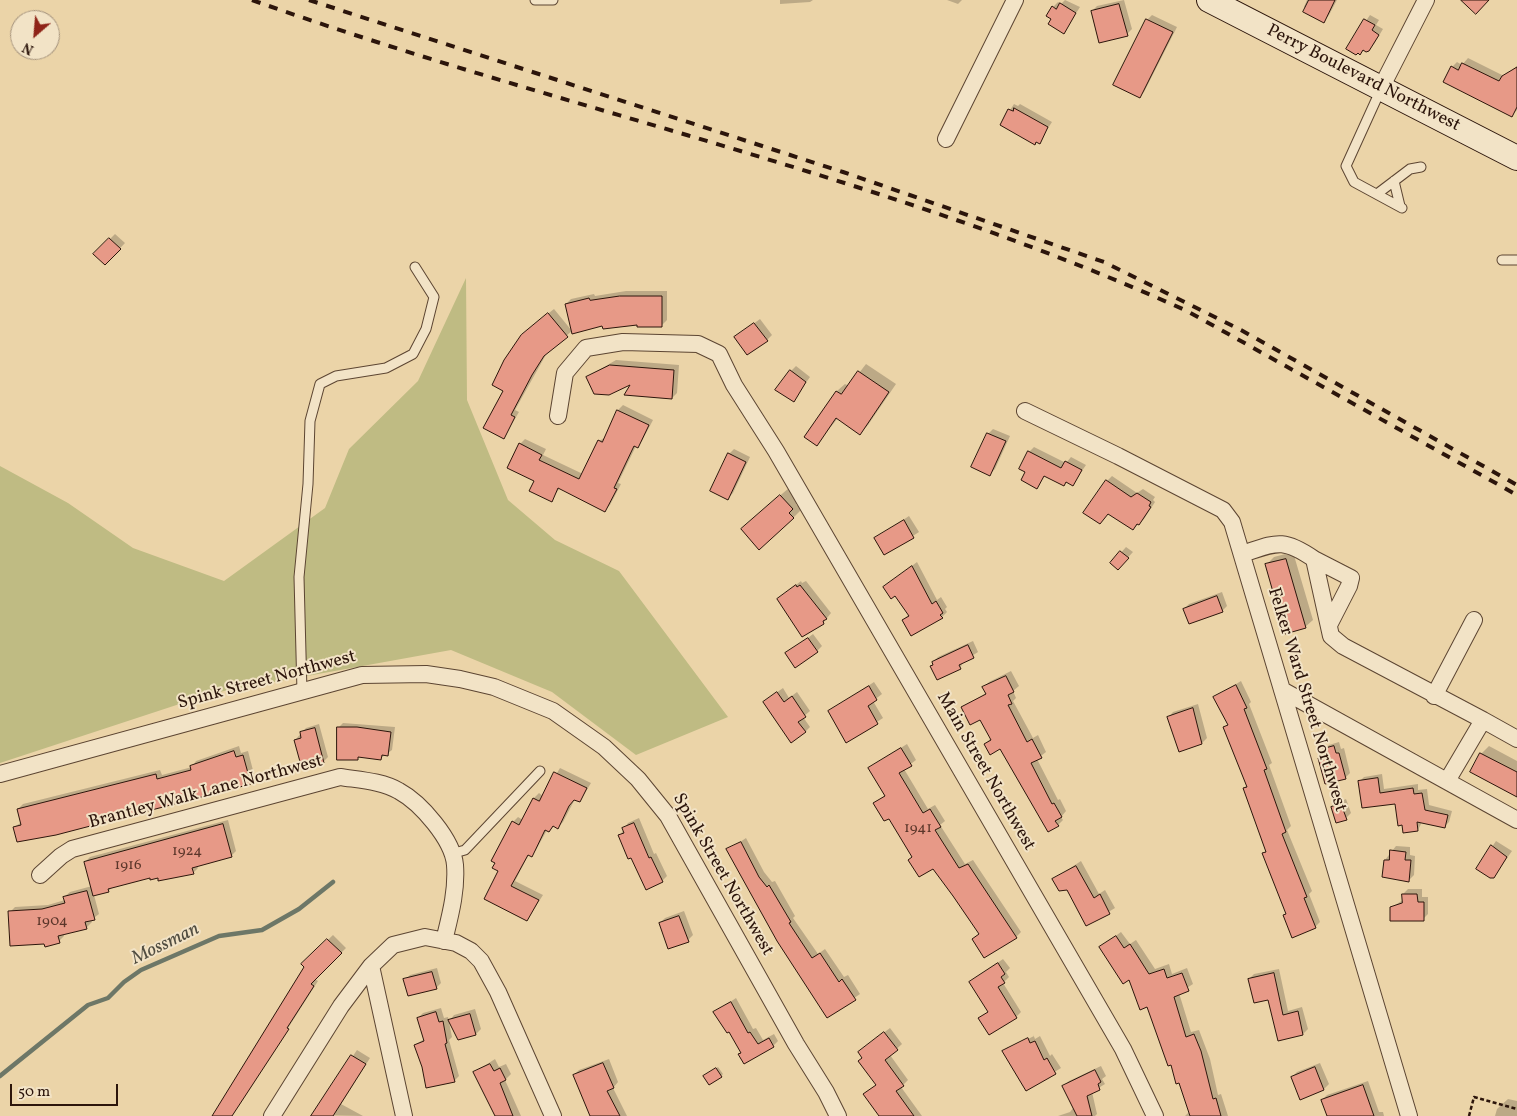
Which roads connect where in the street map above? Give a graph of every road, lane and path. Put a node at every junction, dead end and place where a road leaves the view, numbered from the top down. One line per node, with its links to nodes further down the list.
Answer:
1 (534, 0): 2 (lane)
2 (552, 0)
3 (1014, 0): 7 (street)
4 (1209, 0): 6 (street, Perry Boulevard Northwest)
5 (1426, 0): 6 (street)
6 (1381, 88): 8 (street, Perry Boulevard Northwest); 11 (lane)
7 (946, 139)
8 (1517, 158)
9 (1421, 167): 10 (lane)
10 (1394, 180): 11 (lane); 11 (lane)
11 (1377, 194)
12 (1502, 260): 13 (lane)
13 (1517, 260)
14 (415, 267): 22 (lane)
15 (1025, 412): 17 (street, Felker Ward Street Northwest)
16 (558, 416): 39 (street, Main Street Northwest)
17 (1242, 554): 18 (street); 21 (street, Felker Ward Street Northwest)
18 (1314, 558): 20 (street); 20 (street)
19 (1474, 620): 23 (street)
20 (1329, 625): 23 (street)
21 (1282, 690): 28 (street); 40 (street, Felker Ward Street Northwest)
22 (302, 692): 27 (street, Spink Street Northwest); 38 (street, Spink Street Northwest)
23 (1434, 696): 24 (street)
24 (1483, 720): 25 (street); 28 (street)
25 (1517, 739)
26 (540, 771): 30 (lane)
27 (0, 774)
28 (1447, 781): 29 (street)
29 (1517, 820)
30 (452, 854): 31 (street, Brantley Walk Lane Northwest); 32 (street, Brantley Walk Lane Northwest)
31 (40, 875)
32 (444, 941): 33 (street); 37 (street)
33 (371, 966): 35 (street); 36 (street)
34 (1517, 1109): 41 (path)
35 (272, 1116)
36 (404, 1116)
37 (553, 1116)
38 (838, 1116)
39 (1155, 1116)
40 (1409, 1116)
41 (1469, 1116)

